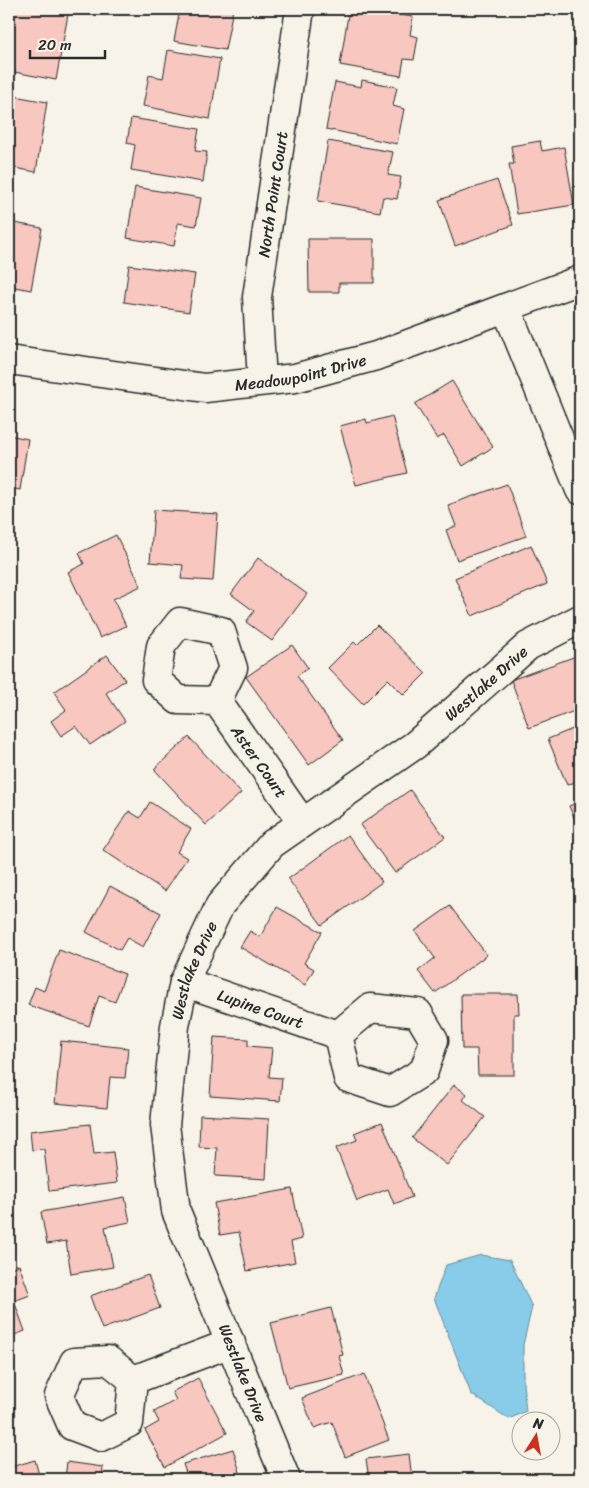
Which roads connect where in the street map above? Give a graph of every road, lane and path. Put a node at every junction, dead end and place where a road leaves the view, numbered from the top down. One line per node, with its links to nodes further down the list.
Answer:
1 (300, 9): 5 (street, North Point Court)
2 (580, 280): 3 (street, Meadowpoint Drive)
3 (506, 308): 5 (street, Meadowpoint Drive); 6 (street)
4 (9, 360): 5 (street, Meadowpoint Drive)
5 (262, 381)
6 (580, 490)
7 (580, 619): 9 (street, Westlake Drive)
8 (217, 701): 9 (street, Aster Court)
9 (302, 822): 10 (street, Westlake Drive)
10 (184, 982): 11 (street, Lupine Court); 12 (street, Westlake Drive)
11 (338, 1035)
12 (231, 1343): 13 (street); 14 (street, Westlake Drive)
13 (133, 1380)
14 (286, 1479)

